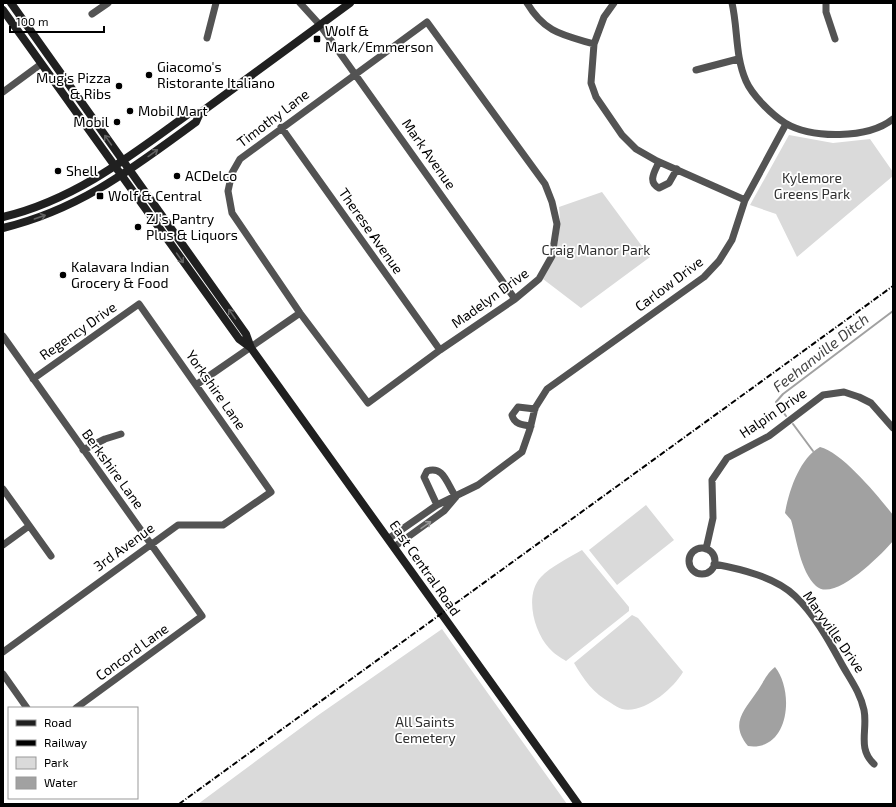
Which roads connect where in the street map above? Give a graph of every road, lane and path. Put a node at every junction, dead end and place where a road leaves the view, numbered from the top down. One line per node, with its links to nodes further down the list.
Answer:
1 (11, 3): 26 (main road, East Central Road, one-way to 1)
2 (108, 3): 11 (street)
3 (216, 3): 14 (street)
4 (300, 3): 13 (street, Mark Avenue)
5 (350, 3): 13 (main road)
6 (527, 3): 16 (street)
7 (614, 3): 16 (street)
8 (732, 3): 17 (street)
9 (826, 3): 15 (street)
10 (3, 10): 18 (main road, East Central Road)
11 (92, 14)
12 (427, 22): 20 (street, Timothy Lane); 35 (street, Madelyn Drive)
13 (320, 25): 20 (street, Mark Avenue); 22 (main road)
14 (208, 38)
15 (835, 39)
16 (594, 44): 27 (street)
17 (738, 59): 19 (street); 24 (street)
18 (41, 64): 21 (street); 28 (main road, East Central Road)
19 (696, 70)
20 (355, 73): 25 (street, Timothy Lane); 35 (street, Mark Avenue)
21 (3, 92)
22 (200, 113): 26 (main road); 29 (main road, one-way to 22)
23 (893, 119): 24 (street)
24 (786, 124): 32 (street, Carlow Drive)
25 (281, 127): 37 (street, Timothy Lane); 40 (street, Therese Avenue)
26 (123, 161): 28 (main road); 29 (main road, East Central Road)
27 (659, 162): 30 (street); 30 (street)
28 (115, 167): 31 (main road, East Central Road); 33 (main road)
29 (130, 169): 31 (main road); 39 (main road, East Central Road, one-way to 29)
30 (677, 170): 32 (street)
31 (121, 175): 34 (main road, one-way to 31); 39 (main road, East Central Road, one-way to 39)
32 (745, 200): 44 (street, Carlow Drive)
33 (3, 217)
34 (3, 228)
35 (516, 299): 40 (street, Madelyn Drive)
36 (139, 304): 41 (street, Regency Drive); 42 (street, Yorkshire Lane)
37 (300, 313): 39 (street); 43 (street, Timothy Lane)
38 (3, 336): 41 (street, Berkshire Lane)
39 (251, 348): 42 (street); 54 (main road, East Central Road)
40 (440, 350): 43 (street, Madelyn Drive)
41 (33, 379): 48 (street, Berkshire Lane)
42 (196, 385): 50 (street, Yorkshire Lane)
43 (368, 403)
44 (535, 409): 45 (street, Carlow Drive); 45 (street)
45 (531, 426): 51 (street, Carlow Drive)
46 (893, 428): 58 (street, Halpin Drive)
47 (121, 434): 48 (street)
48 (83, 450): 55 (street, Berkshire Lane)
49 (3, 489): 53 (street)
50 (271, 492): 55 (street, 3rd Avenue)
51 (456, 497): 52 (street, Carlow Drive); 52 (street); 57 (street, Carlow Drive, one-way to 51)
52 (437, 505): 54 (street, Carlow Drive)
53 (29, 526): 56 (street); 59 (street)
54 (388, 539): 57 (main road, East Central Road)
55 (151, 544): 61 (street, Berkshire Lane); 62 (street, 3rd Avenue)
56 (3, 545)
57 (394, 547): 67 (main road, East Central Road)
58 (706, 549): 60 (street); 60 (street)
59 (51, 556)
60 (714, 564): 66 (street, Maryville Drive)
61 (202, 616): 65 (street, Concord Lane)
62 (3, 652)
63 (3, 674): 64 (street)
64 (26, 707)
65 (77, 707)
66 (874, 764)
67 (578, 804)

